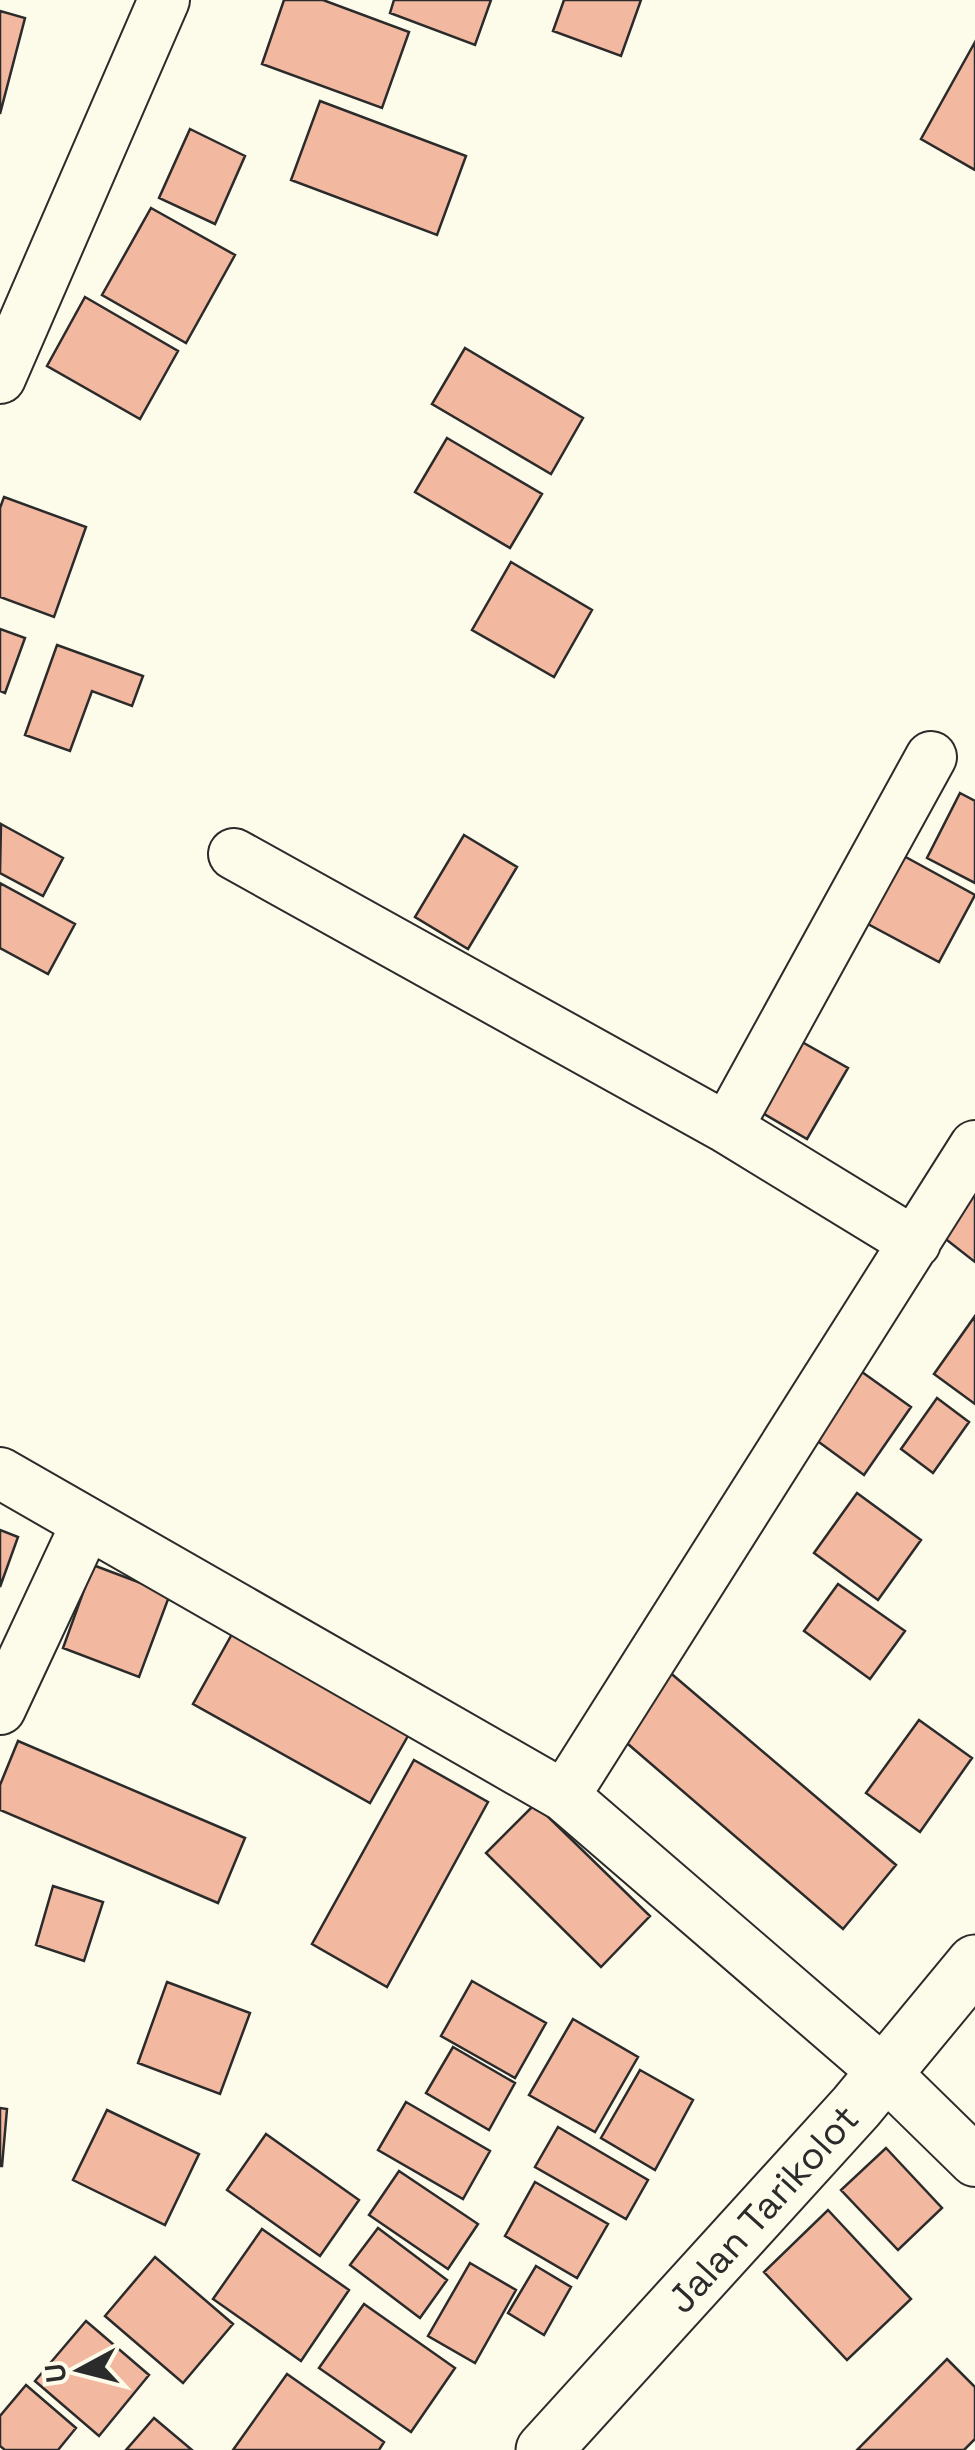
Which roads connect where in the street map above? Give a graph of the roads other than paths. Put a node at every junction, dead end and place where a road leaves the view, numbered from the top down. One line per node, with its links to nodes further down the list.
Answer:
1 (164, 0): 2 (street)
2 (16, 292): 3 (street)
3 (0, 378)
4 (931, 757): 6 (street)
5 (234, 854): 6 (street)
6 (726, 1128): 8 (street)
7 (975, 1146): 8 (street)
8 (915, 1243): 12 (street)
9 (0, 1473): 10 (street)
10 (88, 1523): 11 (street); 12 (street)
11 (0, 1709)
12 (564, 1796): 14 (street)
13 (975, 1963): 14 (street, Jalan Tarikolot)
14 (885, 2073): 15 (street); 16 (street, Jalan Tarikolot)
15 (975, 2160)
16 (544, 2450)

